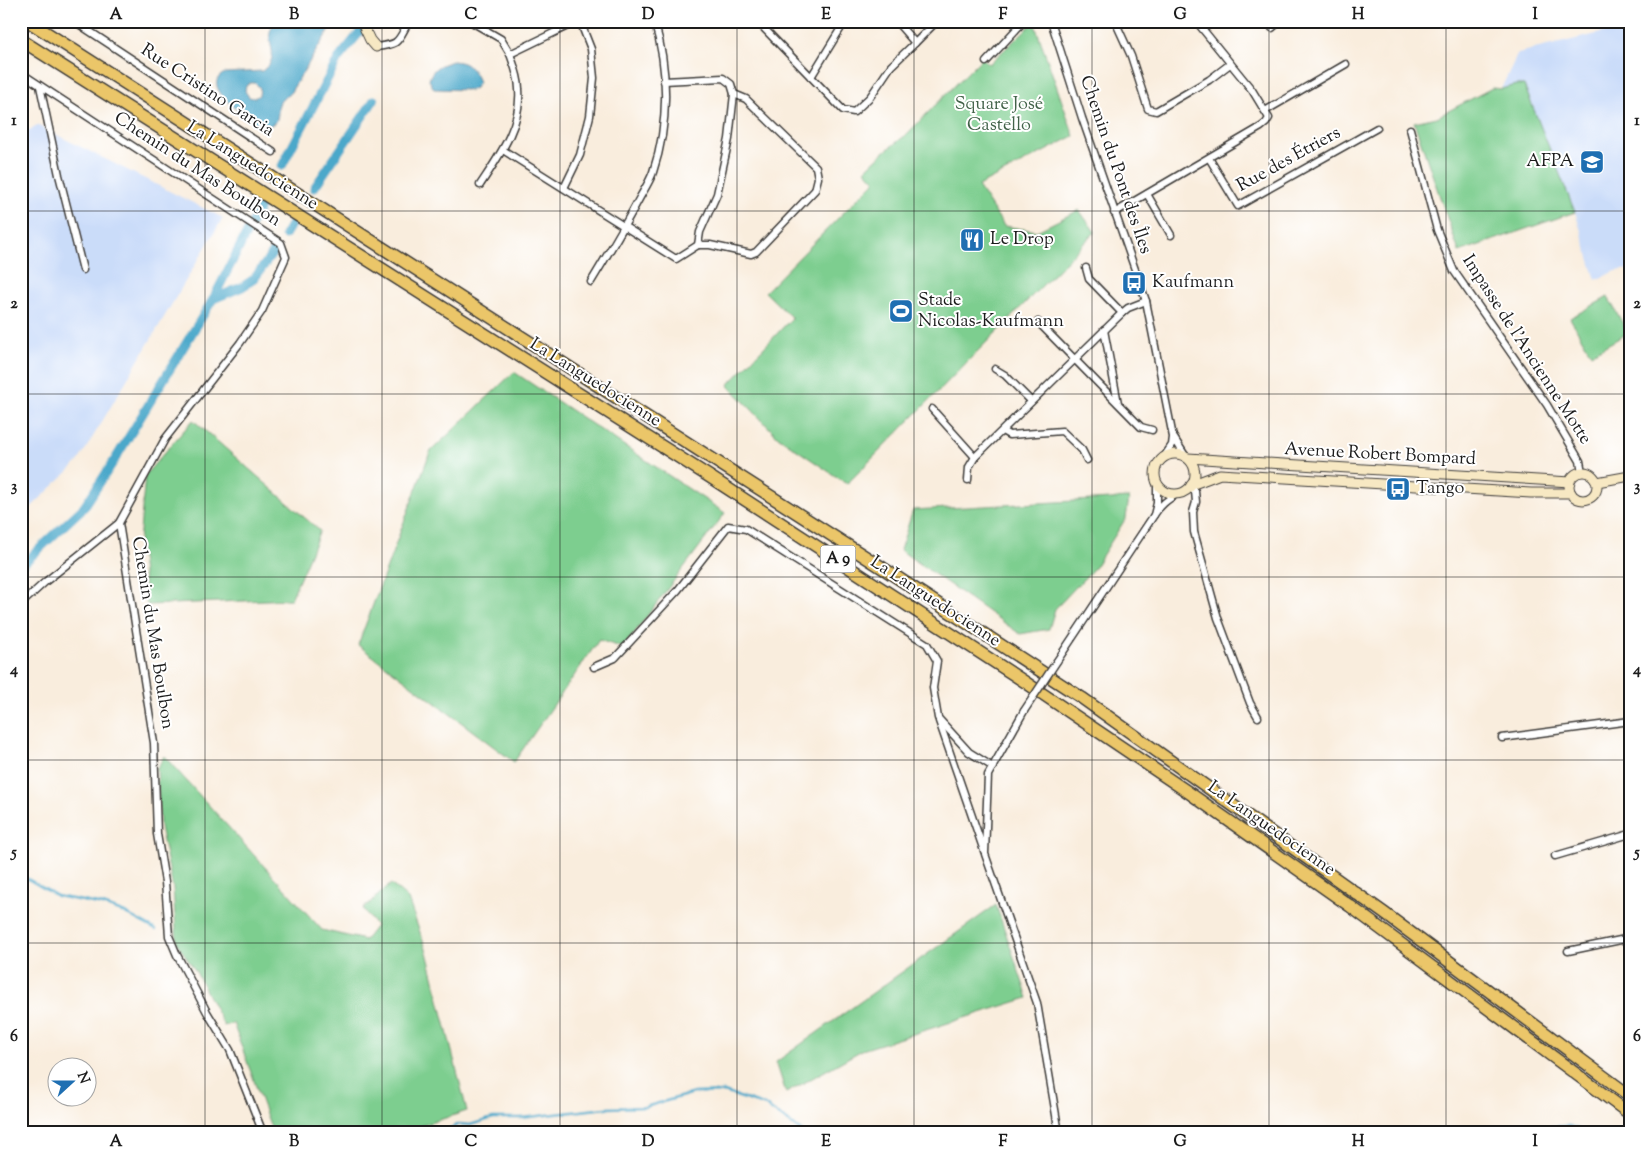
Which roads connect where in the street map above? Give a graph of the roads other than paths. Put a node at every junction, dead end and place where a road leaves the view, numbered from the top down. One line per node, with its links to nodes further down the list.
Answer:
1 (28, 21): 85 (highway, La Languedocienne / A 9)
2 (74, 21): 34 (street, Rue Cristino Garcia)
3 (361, 21): 20 (street)
4 (409, 21): 20 (street)
5 (470, 21): 21 (street)
6 (579, 21): 21 (street); 37 (street)
7 (654, 21): 27 (street)
8 (756, 21): 26 (street)
9 (841, 21): 26 (street)
10 (896, 21): 19 (street)
11 (937, 21): 19 (street)
12 (1024, 21): 22 (street)
13 (1051, 21): 39 (street, Chemin du Pont des Îles)
14 (1114, 21): 23 (street)
15 (1196, 21): 23 (street)
16 (1280, 21): 17 (street)
17 (1272, 28)
18 (21, 40): 86 (highway, La Languedocienne / A 9)
19 (915, 43): 26 (street)
20 (376, 47)
21 (510, 54): 33 (street)
22 (986, 62)
23 (1230, 64): 30 (street)
24 (1346, 64): 30 (street)
25 (21, 73): 28 (street, Chemin du Mas Boulbon)
26 (811, 78)
27 (664, 81): 29 (street); 40 (street)
28 (40, 86): 44 (street); 72 (street, Chemin du Mas Boulbon)
29 (734, 94): 42 (street); 42 (street)
30 (1265, 111): 35 (street)
31 (1377, 128): 35 (street, Rue des Étriers)
32 (1410, 128): 62 (street, Impasse de l'Ancienne Motte)
33 (503, 150): 36 (street); 37 (street)
34 (273, 152)
35 (1210, 158): 38 (street)
36 (480, 185)
37 (564, 188): 40 (street)
38 (1147, 194): 39 (street); 41 (street)
39 (1114, 213): 46 (street, Chemin du Pont des Îles)
40 (625, 226): 42 (street); 45 (street)
41 (1171, 235)
42 (698, 245)
43 (1086, 268): 47 (street)
44 (83, 270)
45 (591, 282)
46 (1146, 301): 47 (street); 57 (street, Chemin du Pont des Îles)
47 (1122, 313): 49 (street)
48 (1038, 322): 50 (street)
49 (1104, 330): 50 (street); 53 (street)
50 (1074, 359): 52 (street); 53 (street)
51 (995, 369): 52 (street)
52 (1031, 401): 56 (street)
53 (1119, 404): 55 (street)
54 (932, 409): 58 (street)
55 (1152, 430)
56 (1002, 431): 58 (street); 61 (street)
57 (1173, 437): 59 (street); 60 (street, Chemin du Pont des Îles)
58 (975, 457): 64 (street)
59 (1164, 457): 60 (street); 65 (street)
60 (1187, 458): 66 (street, Avenue Robert Bompard); 68 (street)
61 (1087, 460)
62 (1582, 472): 66 (street); 67 (street)
63 (1630, 476): 67 (street)
64 (968, 480)
65 (1157, 481): 70 (street); 71 (street)
66 (1570, 482): 69 (street)
67 (1597, 482): 69 (street, Avenue Robert Bompard)
68 (1190, 487): 69 (street, Avenue Robert Bompard); 70 (street); 75 (street)
69 (1571, 493)
70 (1177, 494): 71 (street)
71 (1154, 515): 79 (street, bridge)
72 (119, 523): 73 (street); 87 (street, Chemin du Mas Boulbon)
73 (21, 604)
74 (594, 668): 76 (street)
75 (1258, 717)
76 (938, 718): 79 (street); 81 (street)
77 (1630, 721): 78 (street)
78 (1502, 738)
79 (993, 767): 81 (street)
80 (1630, 834): 82 (street)
81 (985, 854): 88 (street)
82 (1555, 856)
83 (1630, 938): 84 (street)
84 (1568, 951)
85 (1630, 1096)
86 (1630, 1114)
87 (263, 1133)
88 (1058, 1133)

